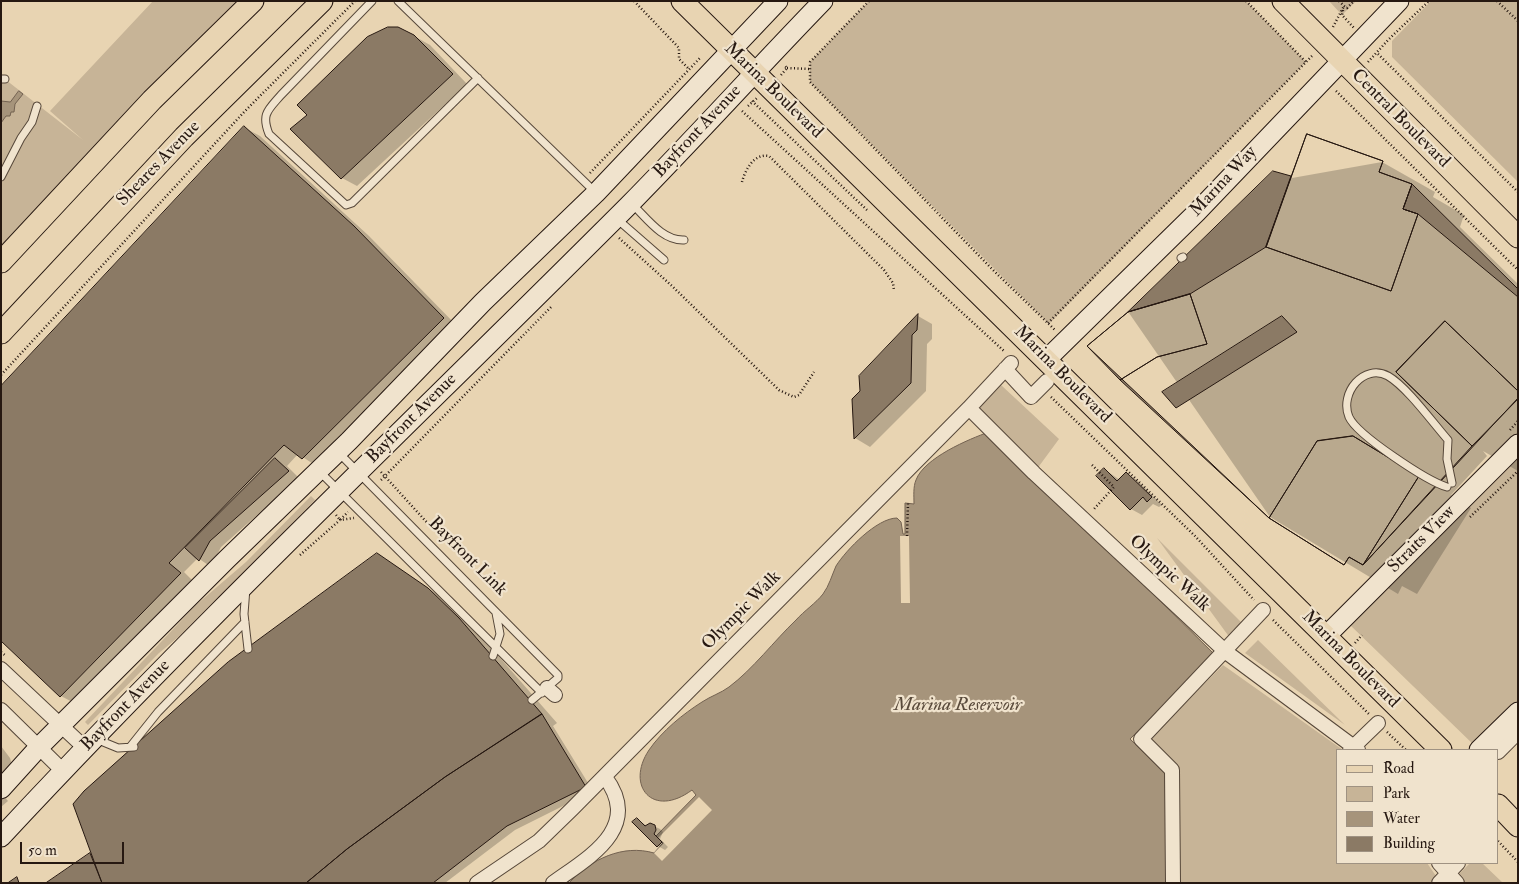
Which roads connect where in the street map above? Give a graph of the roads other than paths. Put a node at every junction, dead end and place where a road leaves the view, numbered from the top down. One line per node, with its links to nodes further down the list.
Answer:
1 (253, 1): 22 (main road)
2 (322, 1): 23 (main road, Sheares Avenue)
3 (372, 1): 13 (lane)
4 (398, 1): 13 (lane)
5 (682, 1): 10 (main road, Marina Boulevard)
6 (778, 1): 10 (main road, Bayfront Avenue)
7 (823, 1): 12 (main road, Bayfront Avenue)
8 (1283, 1): 11 (main road, Central Boulevard)
9 (1398, 1): 11 (main road, Marina Way)
10 (732, 49): 12 (main road, Marina Boulevard); 16 (main road, Bayfront Avenue)
11 (1342, 60): 19 (main road, Central Boulevard); 24 (main road, Marina Way)
12 (754, 72): 17 (main road, Bayfront Avenue); 24 (main road, Marina Boulevard)
13 (478, 78): 16 (lane)
14 (37, 106): 15 (lane)
15 (1, 177)
16 (590, 186): 28 (main road, Bayfront Avenue)
17 (630, 203): 18 (main road, Bayfront Avenue); 20 (lane)
18 (616, 218): 21 (lane); 30 (main road, Bayfront Avenue)
19 (1518, 237)
20 (684, 240)
21 (664, 260)
22 (1, 262)
23 (1, 333)
24 (1046, 360): 37 (main road, Marina Boulevard)
25 (1044, 384): 26 (street, Olympic Walk)
26 (969, 408): 40 (street, Olympic Walk); 57 (street, Olympic Walk)
27 (1518, 444): 37 (main road, Straits View)
28 (338, 452): 29 (main road, Bayfront Avenue); 30 (lane, Bayfront Link)
29 (318, 470): 32 (lane); 48 (main road, Bayfront Avenue)
30 (359, 473): 32 (main road, Bayfront Avenue); 35 (lane, Bayfront Link)
31 (1449, 485): 31 (lane)
32 (340, 491): 33 (main road, Bayfront Avenue); 38 (lane)
33 (247, 581): 36 (lane); 50 (main road, Bayfront Avenue)
34 (1263, 610): 40 (street)
35 (496, 612): 38 (lane); 43 (lane, Bayfront Link)
36 (245, 622): 39 (lane); 50 (lane)
37 (1326, 636): 53 (main road, Marina Boulevard)
38 (497, 648): 41 (lane); 43 (lane)
39 (248, 649)
40 (1226, 652): 52 (street, Olympic Walk); 66 (street)
41 (493, 656)
42 (1, 669): 48 (street)
43 (548, 692): 44 (lane)
44 (532, 700)
45 (1, 710): 51 (street)
46 (1518, 712): 54 (main road)
47 (1378, 723): 52 (street)
48 (61, 725): 50 (street); 51 (main road, Bayfront Avenue)
49 (1518, 732): 55 (street)
50 (90, 743): 56 (main road, Bayfront Avenue)
51 (39, 747): 56 (street); 58 (main road, Bayfront Avenue)
52 (1355, 749)
53 (1442, 749)
54 (1480, 749)
55 (1499, 751)
56 (62, 770): 61 (main road, Bayfront Avenue)
57 (604, 777): 64 (street, Olympic Walk); 65 (street)
58 (1, 790)
59 (1499, 806): 60 (main road)
60 (1518, 826)
61 (1, 837)
62 (1457, 864): 63 (street)
63 (1446, 876)
64 (477, 883)
65 (553, 883)
66 (1173, 883)

